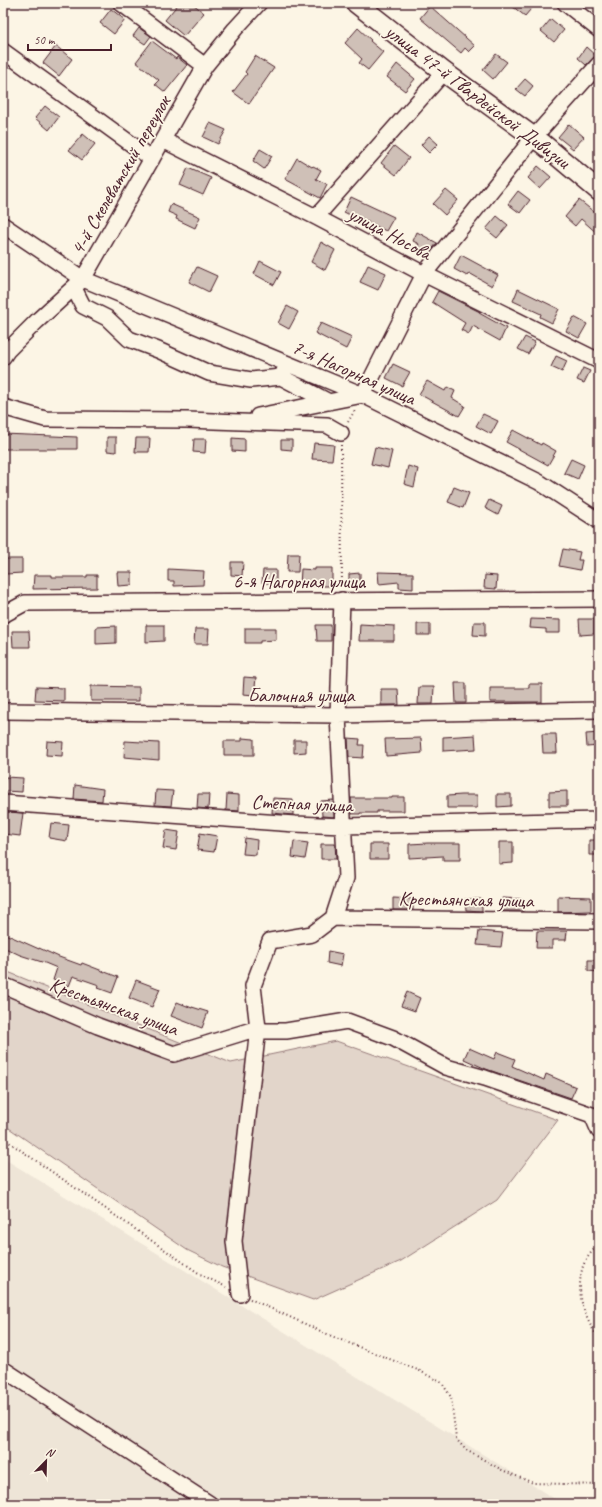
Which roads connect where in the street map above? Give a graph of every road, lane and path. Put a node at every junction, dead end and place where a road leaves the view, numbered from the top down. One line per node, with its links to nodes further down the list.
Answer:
1 (121, 3): 8 (street)
2 (259, 3): 8 (street, 4-й Скелеватский переулок)
3 (356, 3): 9 (main road, улица 47-й Гвардейской Дивизии)
4 (565, 3): 5 (street)
5 (599, 30)
6 (3, 51): 12 (street)
7 (599, 64): 10 (street)
8 (205, 66): 11 (street, 4-й Скелеватский переулок)
9 (444, 72): 10 (main road, улица 47-й Гвардейской Дивизии); 14 (street)
10 (534, 137): 13 (main road, улица 47-й Гвардейской Дивизии); 16 (street)
11 (163, 140): 12 (street, 4-й Скелеватский переулок); 14 (street, улица Носова)
12 (152, 159): 17 (street, 4-й Скелеватский переулок)
13 (599, 191)
14 (316, 217): 16 (street, улица Носова)
15 (3, 225): 17 (street, 7-я Нагорная улица)
16 (424, 274): 19 (street, улица Носова); 21 (street)
17 (78, 284): 18 (street, 4-й Скелеватский переулок); 20 (street, 7-я Нагорная улица); 20 (street)
18 (3, 358)
19 (599, 361)
20 (284, 371): 21 (street, 7-я Нагорная улица); 22 (street)
21 (353, 395): 22 (street); 25 (street); 26 (path); 27 (street, 7-я Нагорная улица)
22 (330, 402): 24 (street)
23 (3, 407): 24 (street)
24 (234, 421): 25 (street)
25 (327, 425): 26 (street)
26 (342, 433): 29 (path)
27 (599, 521)
28 (599, 599): 29 (street, 6-я Нагорная улица)
29 (342, 600): 30 (street, 6-я Нагорная улица); 33 (street)
30 (3, 615)
31 (599, 710): 33 (street, Балочная улица)
32 (3, 711): 33 (street, Балочная улица)
33 (338, 716): 36 (street)
34 (3, 803): 36 (street, Степная улица)
35 (599, 820): 36 (street, Степная улица)
36 (343, 826): 37 (street)
37 (333, 918): 38 (street, Крестьянская улица); 40 (street)
38 (599, 921)
39 (3, 984): 40 (street, Крестьянская улица)
40 (258, 1028): 41 (street); 44 (street)
41 (599, 1131)
42 (3, 1138): 44 (path)
43 (599, 1244): 45 (path)
44 (240, 1294): 47 (path)
45 (599, 1338)
46 (3, 1369): 48 (street)
47 (599, 1487)
48 (210, 1504)

